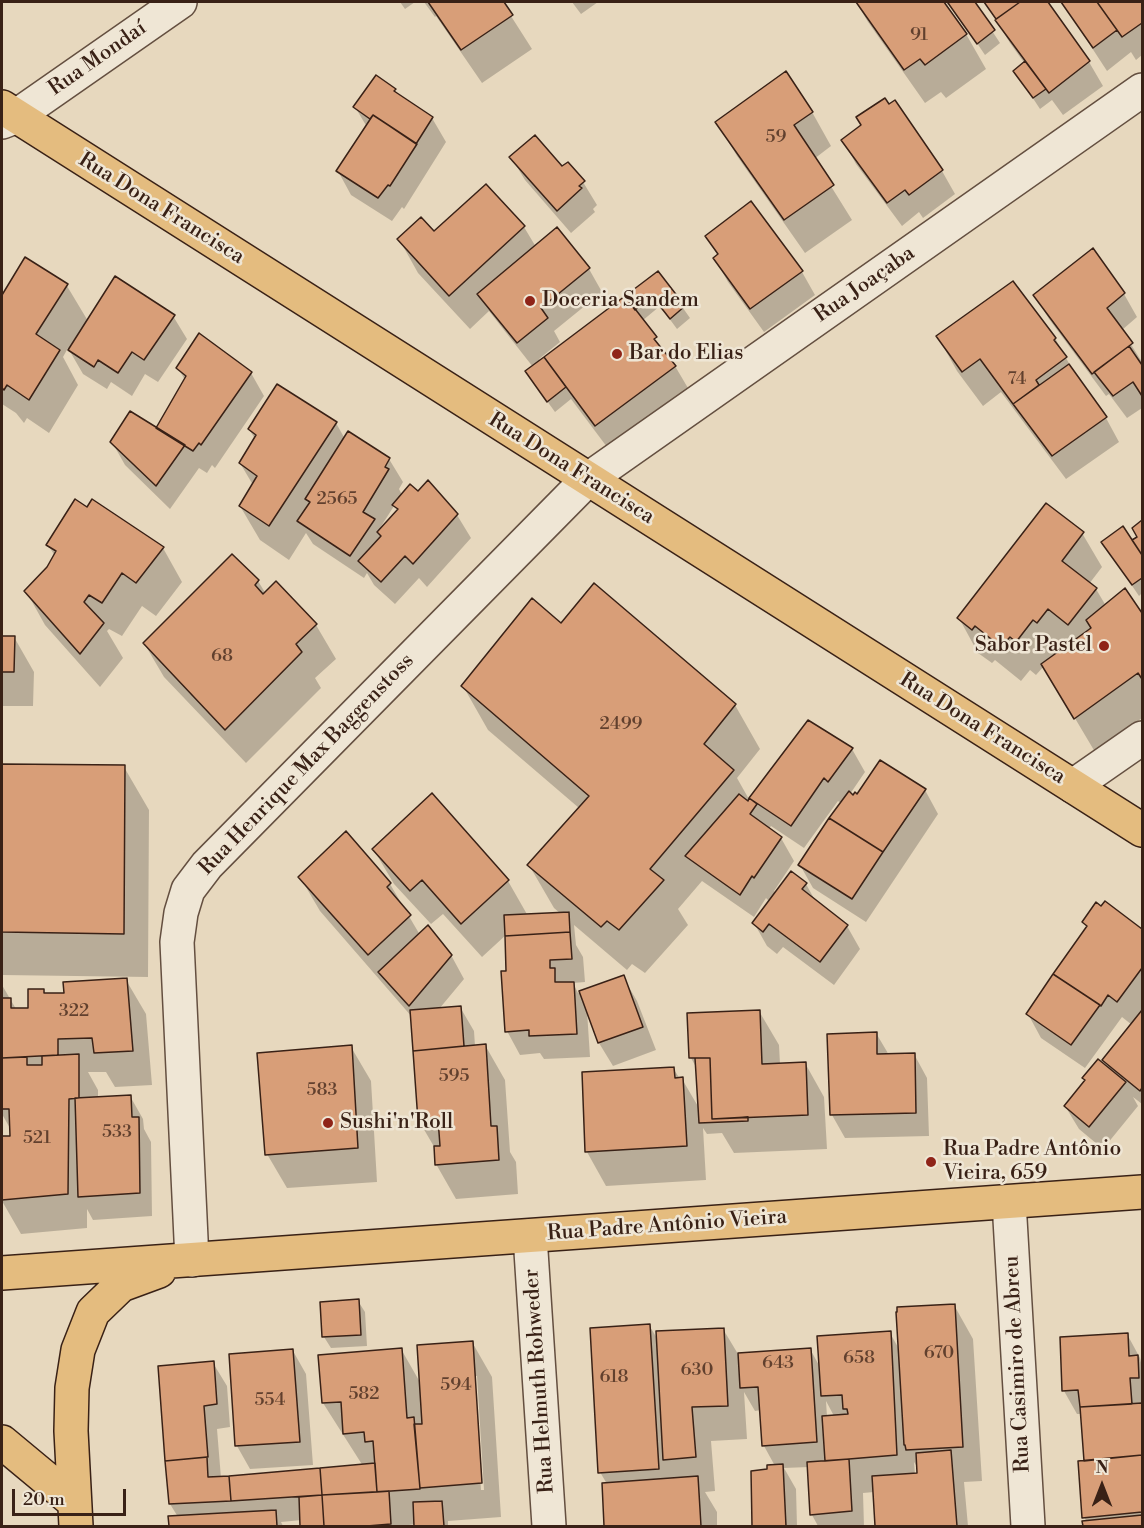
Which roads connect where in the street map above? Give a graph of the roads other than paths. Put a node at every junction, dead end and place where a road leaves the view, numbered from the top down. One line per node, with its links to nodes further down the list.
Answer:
1 (180, 2): 3 (street, Rua Mondaí)
2 (1143, 90): 4 (street, Rua Joaçaba)
3 (6, 115): 4 (main road, Rua Dona Francisca)
4 (587, 480): 6 (main road, Rua Dona Francisca); 11 (street, Rua Henrique Max Baggenstoss)
5 (1143, 738): 6 (street)
6 (1073, 786): 7 (main road, Rua Dona Francisca)
7 (1143, 830)
8 (1143, 1192): 9 (main road, Rua Padre Antônio Vieira)
9 (1009, 1202): 10 (main road, Rua Padre Antônio Vieira); 16 (street, Rua Casimiro de Abreu)
10 (530, 1236): 11 (main road, Rua Padre Antônio Vieira); 15 (street, Rua Helmuth Rohweder)
11 (192, 1260): 12 (main road, Rua Padre Antônio Vieira); 14 (main road, Rua Padre Antônio Vieira)
12 (2, 1273)
13 (2, 1442): 14 (main road)
14 (74, 1514)
15 (549, 1527)
16 (1028, 1527)

